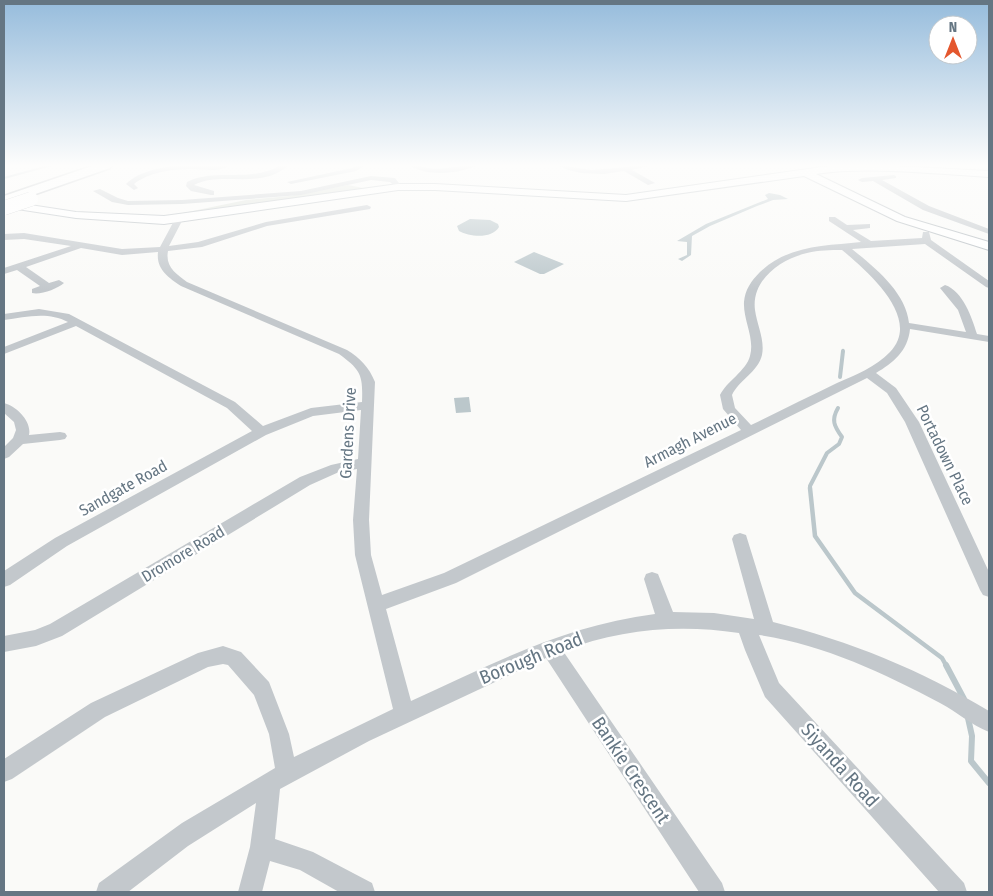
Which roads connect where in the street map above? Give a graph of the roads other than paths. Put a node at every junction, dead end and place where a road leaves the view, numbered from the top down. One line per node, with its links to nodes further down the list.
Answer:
1 (31, 207): 7 (street)
2 (260, 207): 7 (street)
3 (367, 207): 18 (street)
4 (872, 207): 11 (street)
5 (881, 207): 11 (street)
6 (924, 207): 12 (street)
7 (179, 219): 18 (street)
8 (832, 219): 10 (street)
9 (867, 226): 10 (street)
10 (845, 228): 14 (street)
11 (932, 232): 14 (street); 15 (street); 22 (street)
12 (989, 232)
13 (4, 237): 16 (street)
14 (869, 244): 17 (street)
15 (987, 245)
16 (80, 246): 18 (street); 19 (street)
17 (844, 247): 28 (street); 35 (street)
18 (164, 249): 33 (street, Gardens Drive)
19 (18, 266): 20 (street); 23 (street)
20 (4, 271)
21 (59, 283): 23 (street)
22 (989, 285)
23 (48, 287): 25 (street)
24 (945, 288): 29 (street)
25 (35, 291)
26 (4, 317): 27 (street)
27 (77, 322): 31 (street); 36 (street)
28 (904, 325): 29 (street); 32 (street, Armagh Avenue)
29 (974, 336): 30 (street)
30 (989, 339)
31 (4, 351)
32 (868, 374): 35 (street, Armagh Avenue); 44 (street, Portadown Place)
33 (367, 404): 36 (street, Sandgate Road); 40 (street, Gardens Drive)
34 (4, 407): 38 (street)
35 (748, 430): 45 (street, Armagh Avenue)
36 (261, 432): 43 (street, Sandgate Road)
37 (60, 436): 38 (street)
38 (20, 440): 39 (street)
39 (4, 454)
40 (363, 463): 45 (street, Gardens Drive); 48 (street, Dromore Road)
41 (740, 538): 47 (street, Siyanda Road)
42 (652, 579): 46 (street)
43 (4, 580)
44 (989, 590)
45 (376, 605): 51 (street, Gardens Drive)
46 (667, 621): 47 (street, Borough Road); 49 (street, Borough Road)
47 (756, 626): 50 (street, Borough Road); 60 (street, Siyanda Road)
48 (4, 644)
49 (550, 647): 51 (street, Borough Road); 59 (street, Bankie Crescent)
50 (942, 695): 52 (street, Borough Road)
51 (404, 714): 54 (street, Borough Road)
52 (989, 722)
53 (4, 772): 54 (street)
54 (278, 779): 55 (street); 56 (street, Borough Road)
55 (262, 847): 57 (street); 58 (street)
56 (108, 892)
57 (250, 892)
58 (363, 892)
59 (713, 892)
60 (954, 892)

